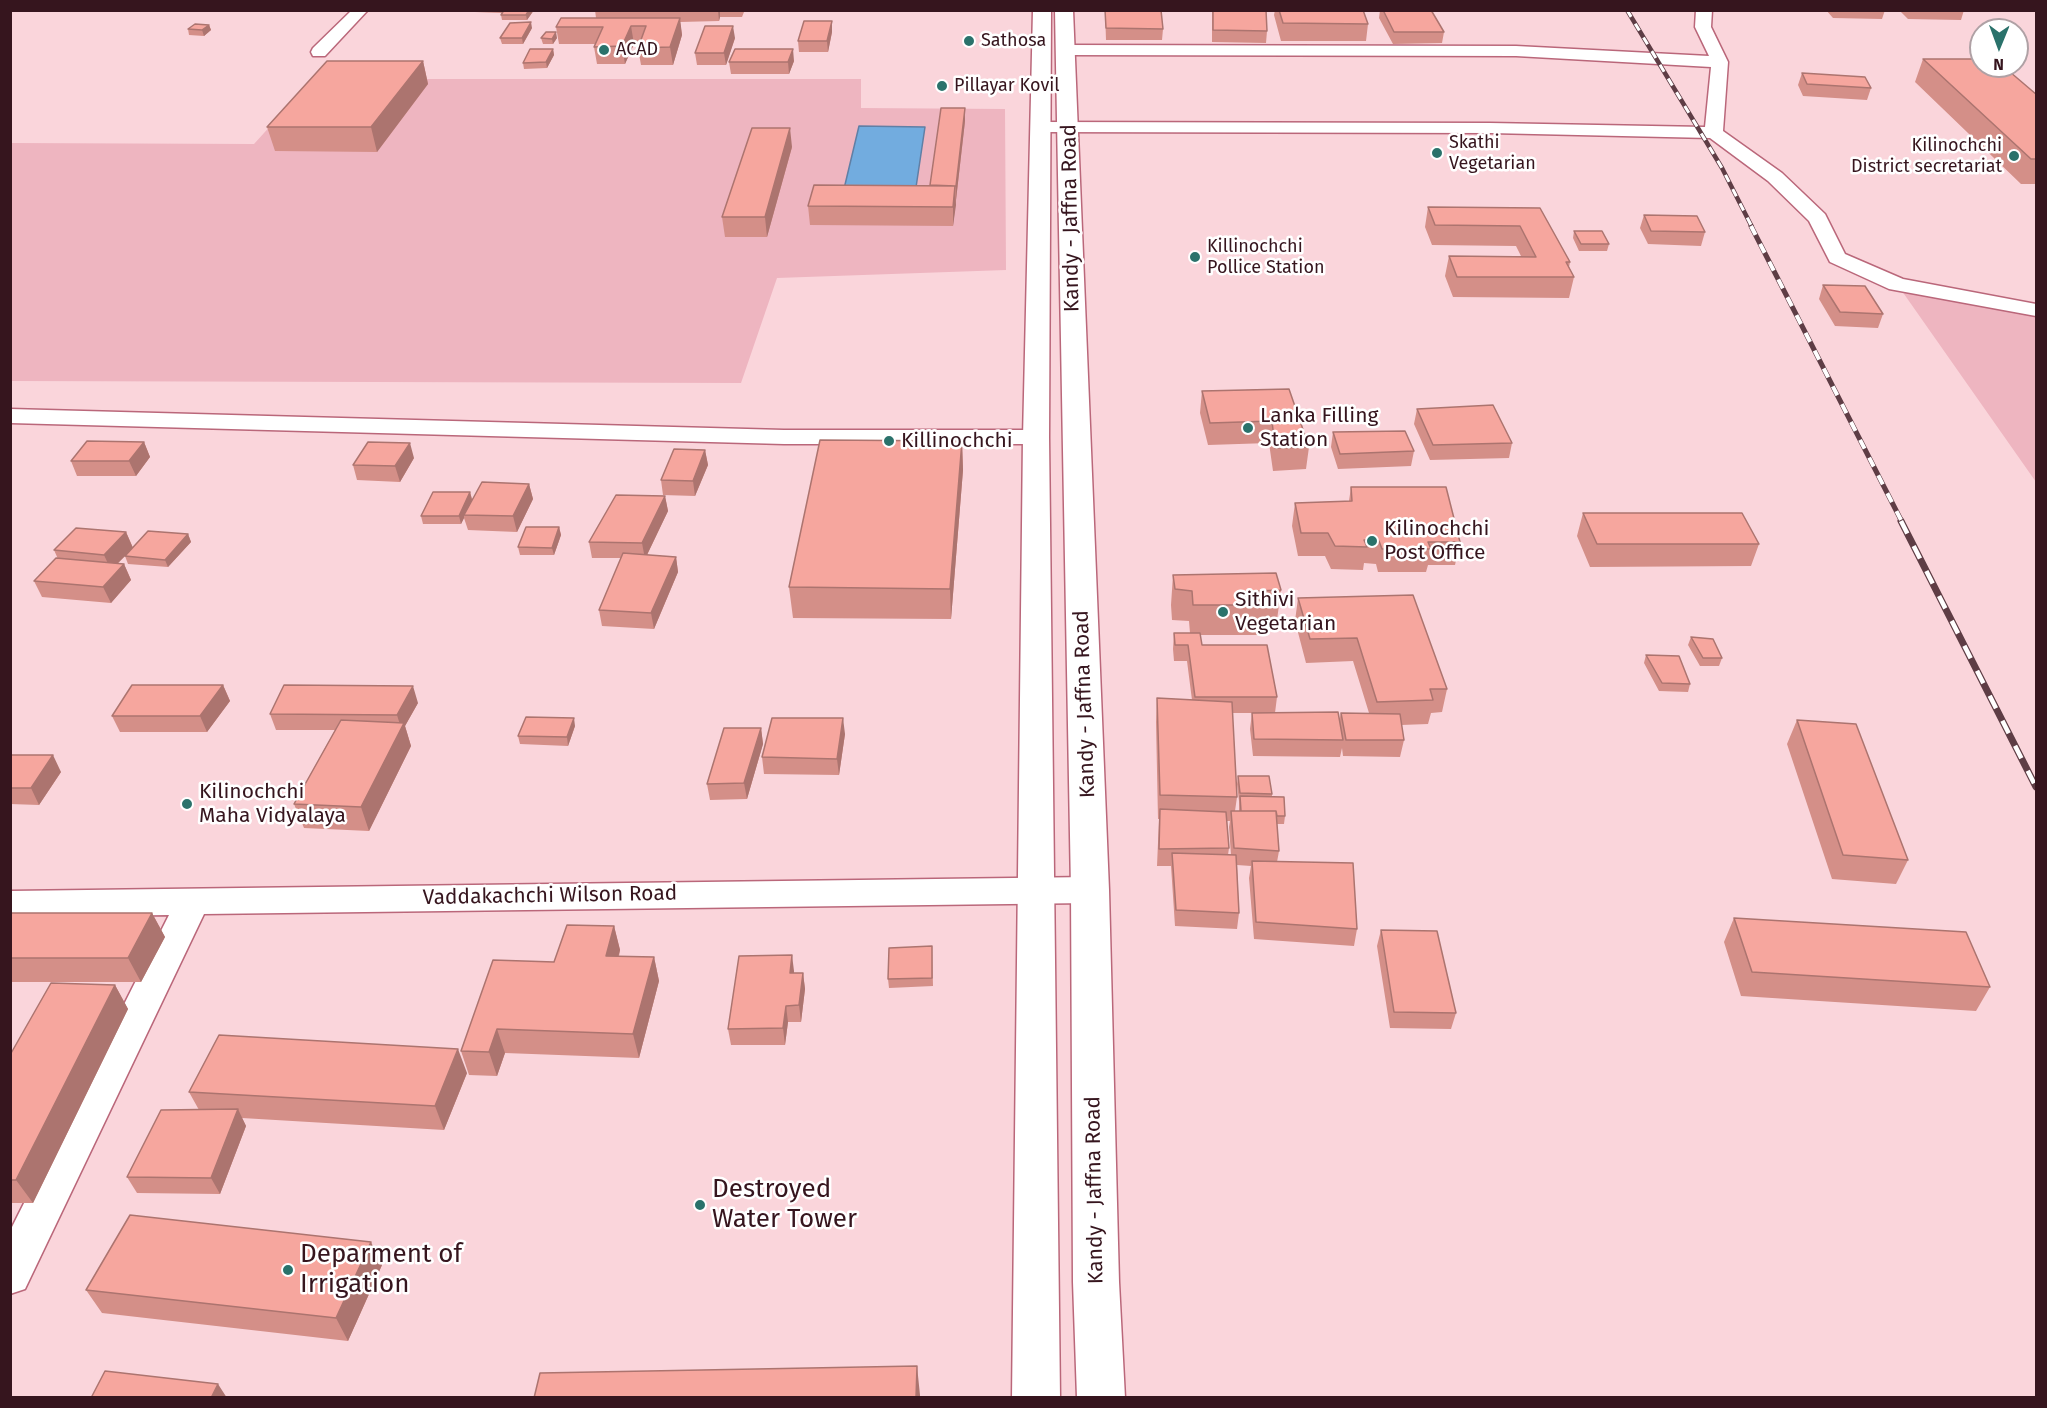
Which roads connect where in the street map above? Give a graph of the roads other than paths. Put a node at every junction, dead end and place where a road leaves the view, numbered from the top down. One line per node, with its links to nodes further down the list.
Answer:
1 (362, 10): 6 (street)
2 (1042, 10): 8 (highway, Kandy - Jaffna Road)
3 (1064, 10): 5 (highway, Kandy - Jaffna Road)
4 (1704, 10): 7 (street)
5 (1067, 50): 7 (street); 8 (highway, Kandy - Jaffna Road)
6 (319, 52)
7 (1720, 62): 9 (street)
8 (1055, 127): 9 (street); 12 (highway, Kandy - Jaffna Road); 14 (highway, Kandy - Jaffna Road)
9 (1714, 133): 10 (street)
10 (2037, 310)
11 (10, 417): 12 (street)
12 (1036, 438): 13 (highway, Kandy - Jaffna Road)
13 (1036, 890): 14 (street, Vaddakachchi Wilson Road); 15 (street, Vaddakachchi Wilson Road); 18 (highway, Kandy - Jaffna Road)
14 (1090, 891): 19 (highway, Kandy - Jaffna Road)
15 (192, 901): 16 (street, Vaddakachchi Wilson Road); 17 (street)
16 (10, 904)
17 (10, 1275)
18 (1036, 1398)
19 (1101, 1398)

